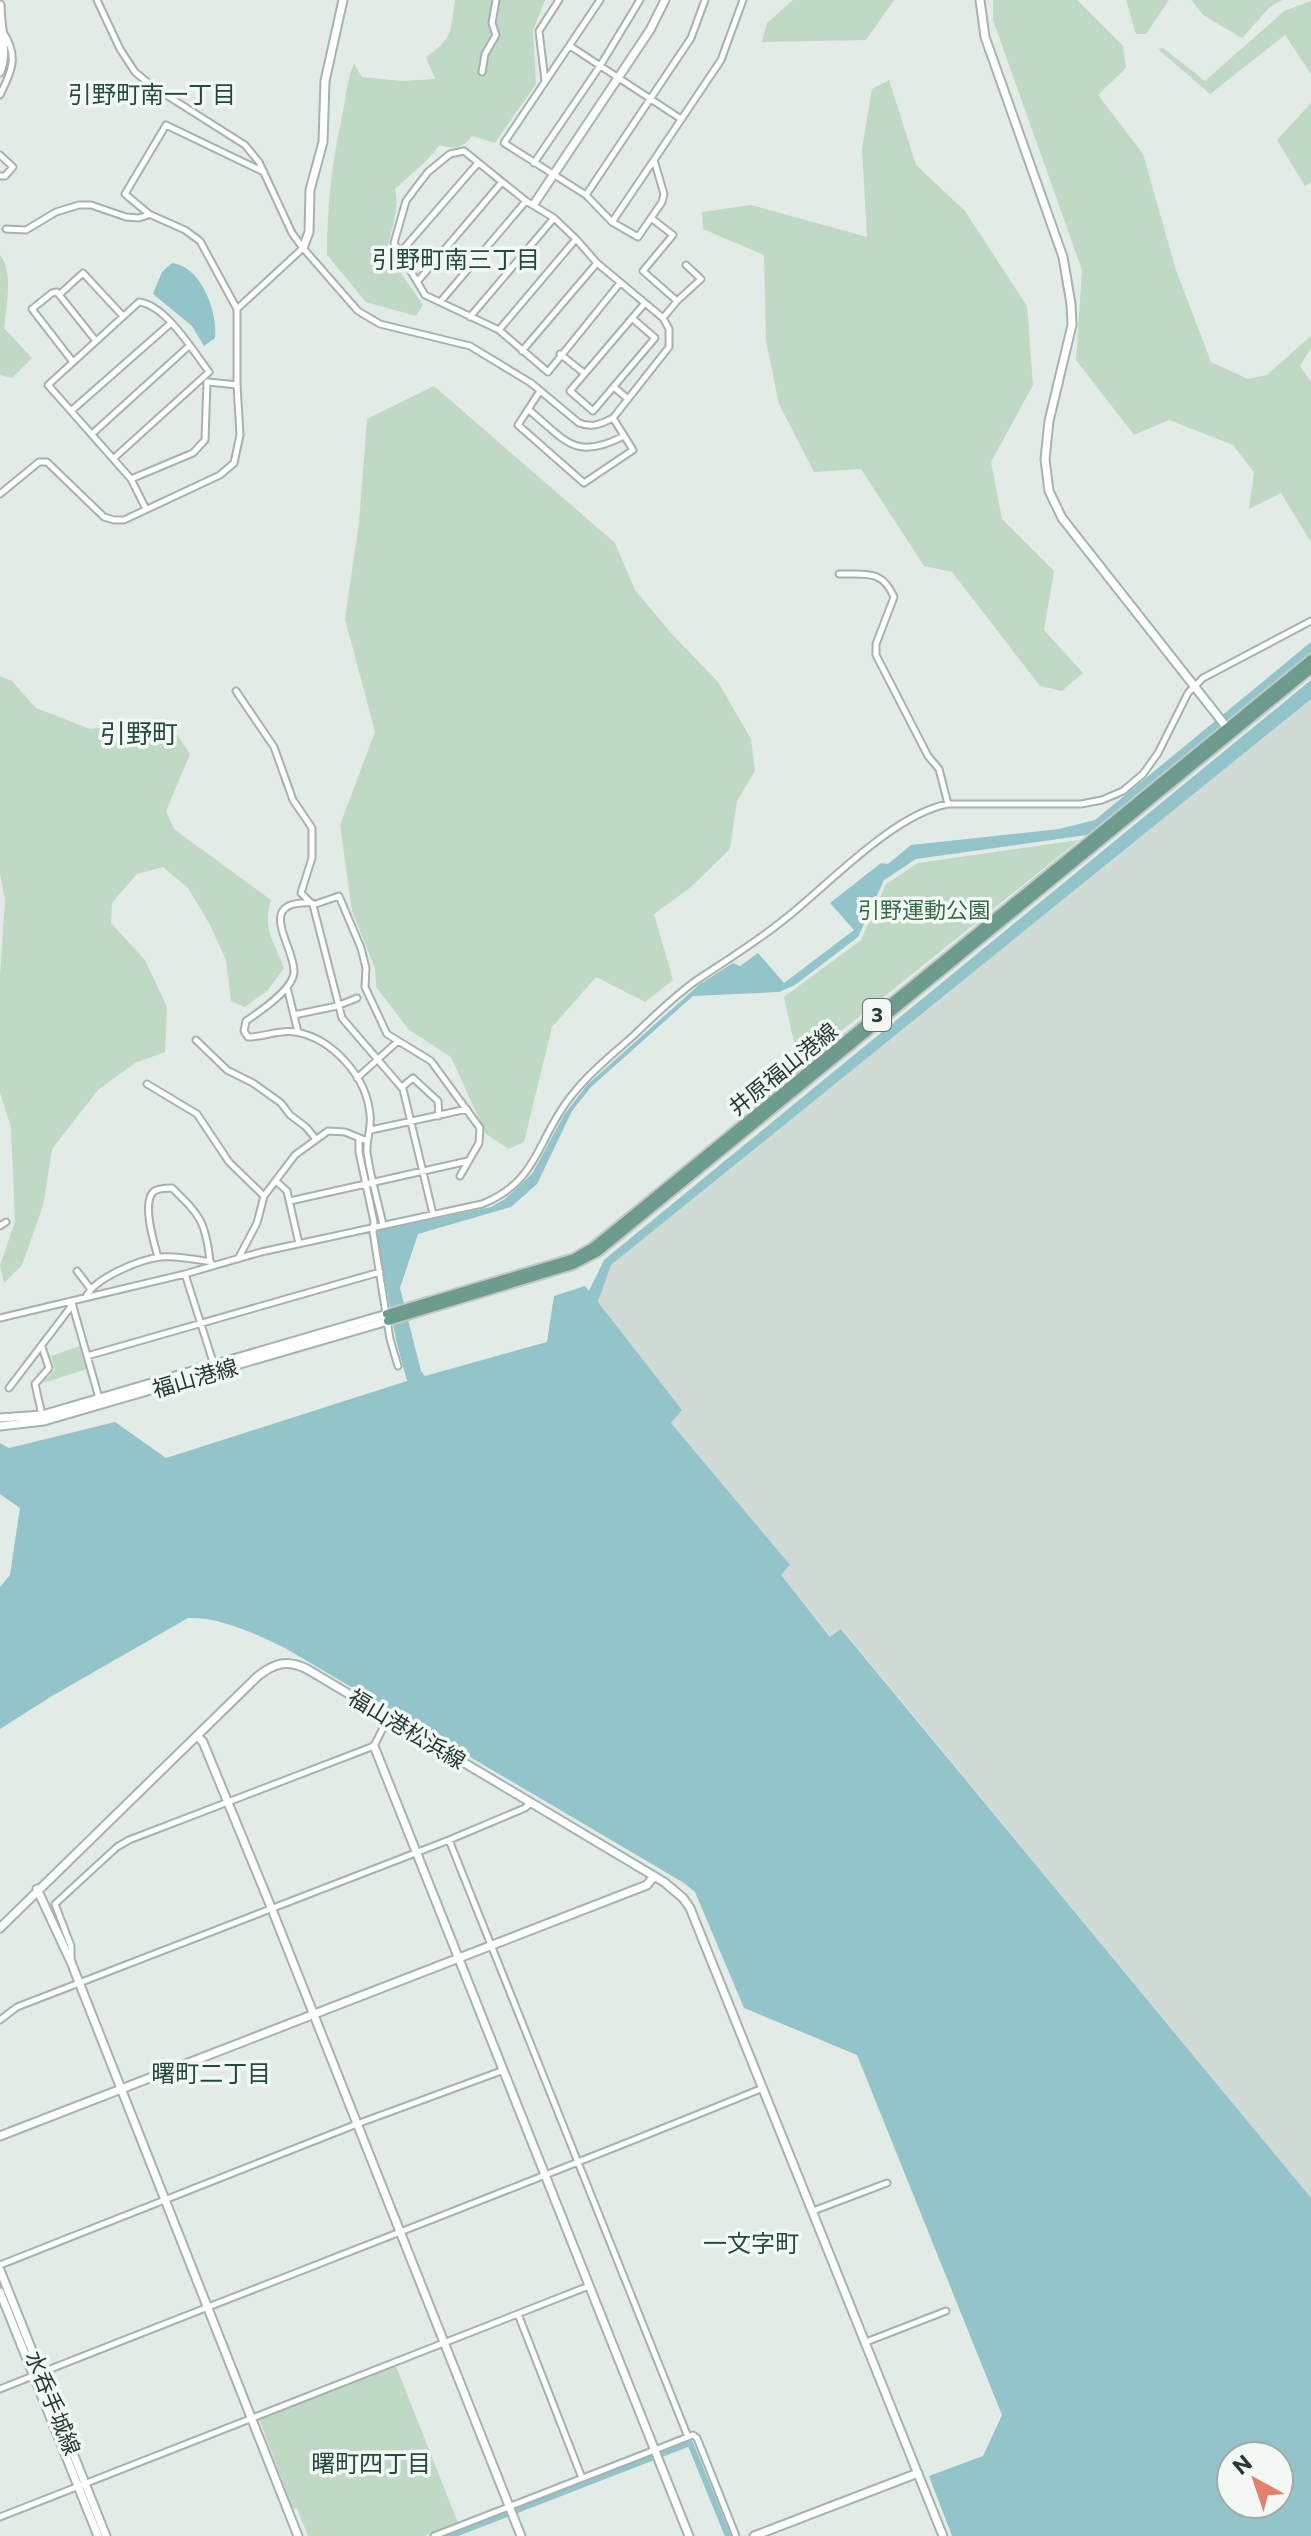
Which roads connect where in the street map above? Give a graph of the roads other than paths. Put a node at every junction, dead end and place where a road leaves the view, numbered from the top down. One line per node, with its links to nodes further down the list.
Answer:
1 (97, 0): 26 (street)
2 (343, 0): 38 (street)
3 (496, 0): 16 (street)
4 (559, 0): 18 (street)
5 (600, 0): 13 (street)
6 (640, 0): 14 (street)
7 (665, 0): 17 (street)
8 (705, 0): 20 (street)
9 (743, 0): 21 (street)
10 (980, 0): 79 (street)
11 (0, 3): 12 (street)
12 (0, 27): 15 (street); 19 (street)
13 (570, 46): 14 (street); 18 (street)
14 (600, 66): 17 (street); 25 (street)
15 (0, 72)
16 (482, 72)
17 (619, 78): 20 (street); 28 (street)
18 (545, 82): 25 (street)
19 (0, 95)
20 (650, 98): 21 (street); 30 (street)
21 (681, 119): 23 (street)
22 (0, 155): 27 (street)
23 (654, 160): 34 (street); 35 (street)
24 (478, 163): 29 (street); 39 (street); 39 (street)
25 (534, 163): 28 (street)
26 (264, 172): 32 (street); 38 (street)
27 (0, 176)
28 (553, 176): 30 (street); 31 (street)
29 (502, 182): 31 (street); 42 (street)
30 (586, 195): 35 (street)
31 (530, 203): 33 (street); 45 (street)
32 (149, 214): 36 (street); 48 (street)
33 (554, 218): 37 (street); 50 (street)
34 (651, 218): 35 (street); 46 (street)
35 (612, 222)
36 (6, 229)
37 (576, 239): 40 (street); 54 (street)
38 (303, 248): 48 (street); 64 (street)
39 (399, 254): 42 (street)
40 (597, 263): 43 (street); 57 (street)
41 (686, 265): 46 (street)
42 (417, 282): 45 (street)
43 (620, 283): 47 (street); 58 (street)
44 (60, 294): 49 (street); 55 (street); 59 (street)
45 (441, 301): 50 (street)
46 (677, 301): 52 (street)
47 (645, 303): 51 (street); 52 (street)
48 (237, 309): 62 (street)
49 (122, 315): 53 (street); 55 (street)
50 (470, 317): 54 (street)
51 (632, 318): 60 (street); 63 (street)
52 (663, 318): 65 (street)
53 (171, 323): 56 (street); 67 (street)
54 (499, 330): 57 (street)
55 (96, 341): 59 (street)
56 (189, 346): 61 (street); 69 (street)
57 (522, 351): 58 (street)
58 (560, 354): 60 (street)
59 (73, 362): 67 (street)
60 (584, 373): 63 (street)
61 (205, 381): 62 (street); 71 (street); 72 (street)
62 (237, 385): 74 (street)
63 (614, 387): 65 (street)
64 (540, 391): 66 (street); 68 (street)
65 (628, 399): 68 (street)
66 (529, 410): 70 (street); 70 (street)
67 (71, 411): 69 (street)
68 (613, 418): 70 (street)
69 (91, 434): 71 (street)
70 (624, 436)
71 (113, 459): 72 (street)
72 (131, 479): 74 (street)
73 (0, 494): 74 (street)
74 (146, 509)
75 (839, 574): 82 (street)
76 (1311, 621): 79 (street)
77 (1311, 659): 81 (main road, 井原福山港線 / 3)
78 (1311, 669): 81 (main road, 井原福山港線 / 3)
79 (1193, 687): 81 (street); 82 (street)
80 (236, 691): 83 (street)
81 (1229, 731): 126 (main road, 井原福山港線 / 3)
82 (948, 804): 110 (street)
83 (312, 904): 84 (street); 86 (street); 90 (street)
84 (287, 986): 87 (street); 88 (street)
85 (357, 998): 86 (street)
86 (337, 1006): 87 (street); 91 (street)
87 (294, 1015): 88 (street)
88 (298, 1033): 92 (street)
89 (196, 1040): 99 (street)
90 (397, 1042): 91 (street); 95 (street)
91 (378, 1060): 92 (street); 94 (street)
92 (357, 1078): 98 (street)
93 (147, 1084): 108 (street)
94 (402, 1087): 96 (street); 97 (street)
95 (467, 1109): 96 (street); 102 (street)
96 (439, 1116): 97 (street)
97 (411, 1122): 98 (street); 103 (street)
98 (371, 1130): 101 (street)
99 (316, 1139): 100 (street); 105 (street)
100 (359, 1139): 101 (street); 107 (street)
101 (367, 1141): 106 (street)
102 (469, 1161): 103 (street); 104 (street)
103 (422, 1171): 106 (street); 110 (street)
104 (460, 1176)
105 (277, 1182): 108 (street); 109 (street)
106 (374, 1182): 107 (street); 112 (street)
107 (365, 1183): 109 (street); 114 (street)
108 (264, 1196): 117 (street)
109 (290, 1201): 115 (street)
110 (433, 1214): 112 (street)
111 (6, 1222): 113 (street)
112 (383, 1225): 114 (street)
113 (0, 1226)
114 (373, 1227): 115 (street); 121 (street)
115 (299, 1244): 117 (street)
116 (158, 1257): 118 (street); 118 (street); 123 (street)
117 (238, 1259): 119 (street)
118 (210, 1262): 119 (street)
119 (218, 1265): 122 (street)
120 (77, 1271): 123 (street)
121 (380, 1272): 126 (street); 128 (street)
122 (185, 1274): 124 (street); 128 (street)
123 (90, 1288): 124 (street)
124 (86, 1298): 125 (street)
125 (71, 1302): 127 (street); 129 (street); 130 (street)
126 (389, 1317): 131 (street, 福山港線); 132 (street); 137 (street, 福山港線)
127 (0, 1318)
128 (201, 1323): 130 (street); 131 (street)
129 (42, 1346): 133 (street); 135 (street)
130 (87, 1356): 134 (street)
131 (214, 1365): 134 (street, 福山港線)
132 (398, 1366)
133 (9, 1388)
134 (99, 1398): 135 (street, 福山港線)
135 (42, 1415): 136 (street, 福山港線)
136 (0, 1418)
137 (0, 1426)
138 (388, 1718): 139 (street, 福山港松浜線); 140 (street); 142 (street, 福山港松浜線)
139 (197, 1736): 141 (street); 146 (street, 福山港松浜線)
140 (374, 1746): 141 (street); 144 (street)
141 (228, 1802): 147 (street); 151 (street)
142 (531, 1803): 143 (street); 145 (street, 福山港松浜線)
143 (449, 1840): 144 (street); 149 (street)
144 (416, 1853): 147 (street); 150 (street)
145 (654, 1876): 149 (street); 156 (street, 福山港松浜線)
146 (37, 1889): 148 (street, 福山港松浜線); 151 (street)
147 (271, 1907): 152 (street); 153 (street)
148 (0, 1928)
149 (492, 1946): 150 (street); 160 (street)
150 (459, 1958): 153 (street); 155 (street)
151 (71, 1962): 152 (street)
152 (79, 1984): 154 (street); 157 (street)
153 (314, 2015): 157 (street); 158 (street)
154 (0, 2020)
155 (504, 2070): 158 (street); 161 (street)
156 (763, 2088): 160 (street); 164 (street, 福山港松浜線)
157 (121, 2090): 159 (street); 163 (street)
158 (357, 2124): 163 (street); 165 (street)
159 (0, 2136)
160 (579, 2163): 161 (street); 177 (street)
161 (546, 2177): 165 (street); 167 (street)
162 (887, 2183): 164 (street)
163 (165, 2199): 166 (street); 169 (street)
164 (813, 2211): 172 (street, 福山港松浜線)
165 (400, 2230): 169 (street); 173 (street)
166 (0, 2268): 174 (street, 水呑手城線)
167 (589, 2286): 171 (street); 178 (street)
168 (0, 2292): 174 (street, 水呑手城線)
169 (209, 2308): 174 (street); 176 (street)
170 (946, 2311): 172 (street)
171 (518, 2314): 173 (street); 180 (street)
172 (866, 2342): 179 (street, 福山港松浜線)
173 (446, 2344): 176 (street); 182 (street)
174 (37, 2374): 175 (street); 181 (street, 水呑手城線)
175 (0, 2389)
176 (251, 2419): 181 (street); 186 (street)
177 (688, 2437): 178 (street); 190 (street)
178 (656, 2454): 180 (street); 189 (street)
179 (918, 2473): 191 (street); 192 (street, 福山港松浜線)
180 (582, 2478): 182 (street)
181 (82, 2485): 183 (street); 184 (street, 水呑手城線); 185 (street, 水呑手城線)
182 (511, 2511): 187 (street); 188 (street)
183 (0, 2517)
184 (98, 2536)
185 (106, 2536)
186 (298, 2536)
187 (434, 2536)
188 (521, 2536)
189 (689, 2536)
190 (736, 2536)
191 (754, 2536)
192 (943, 2536)

